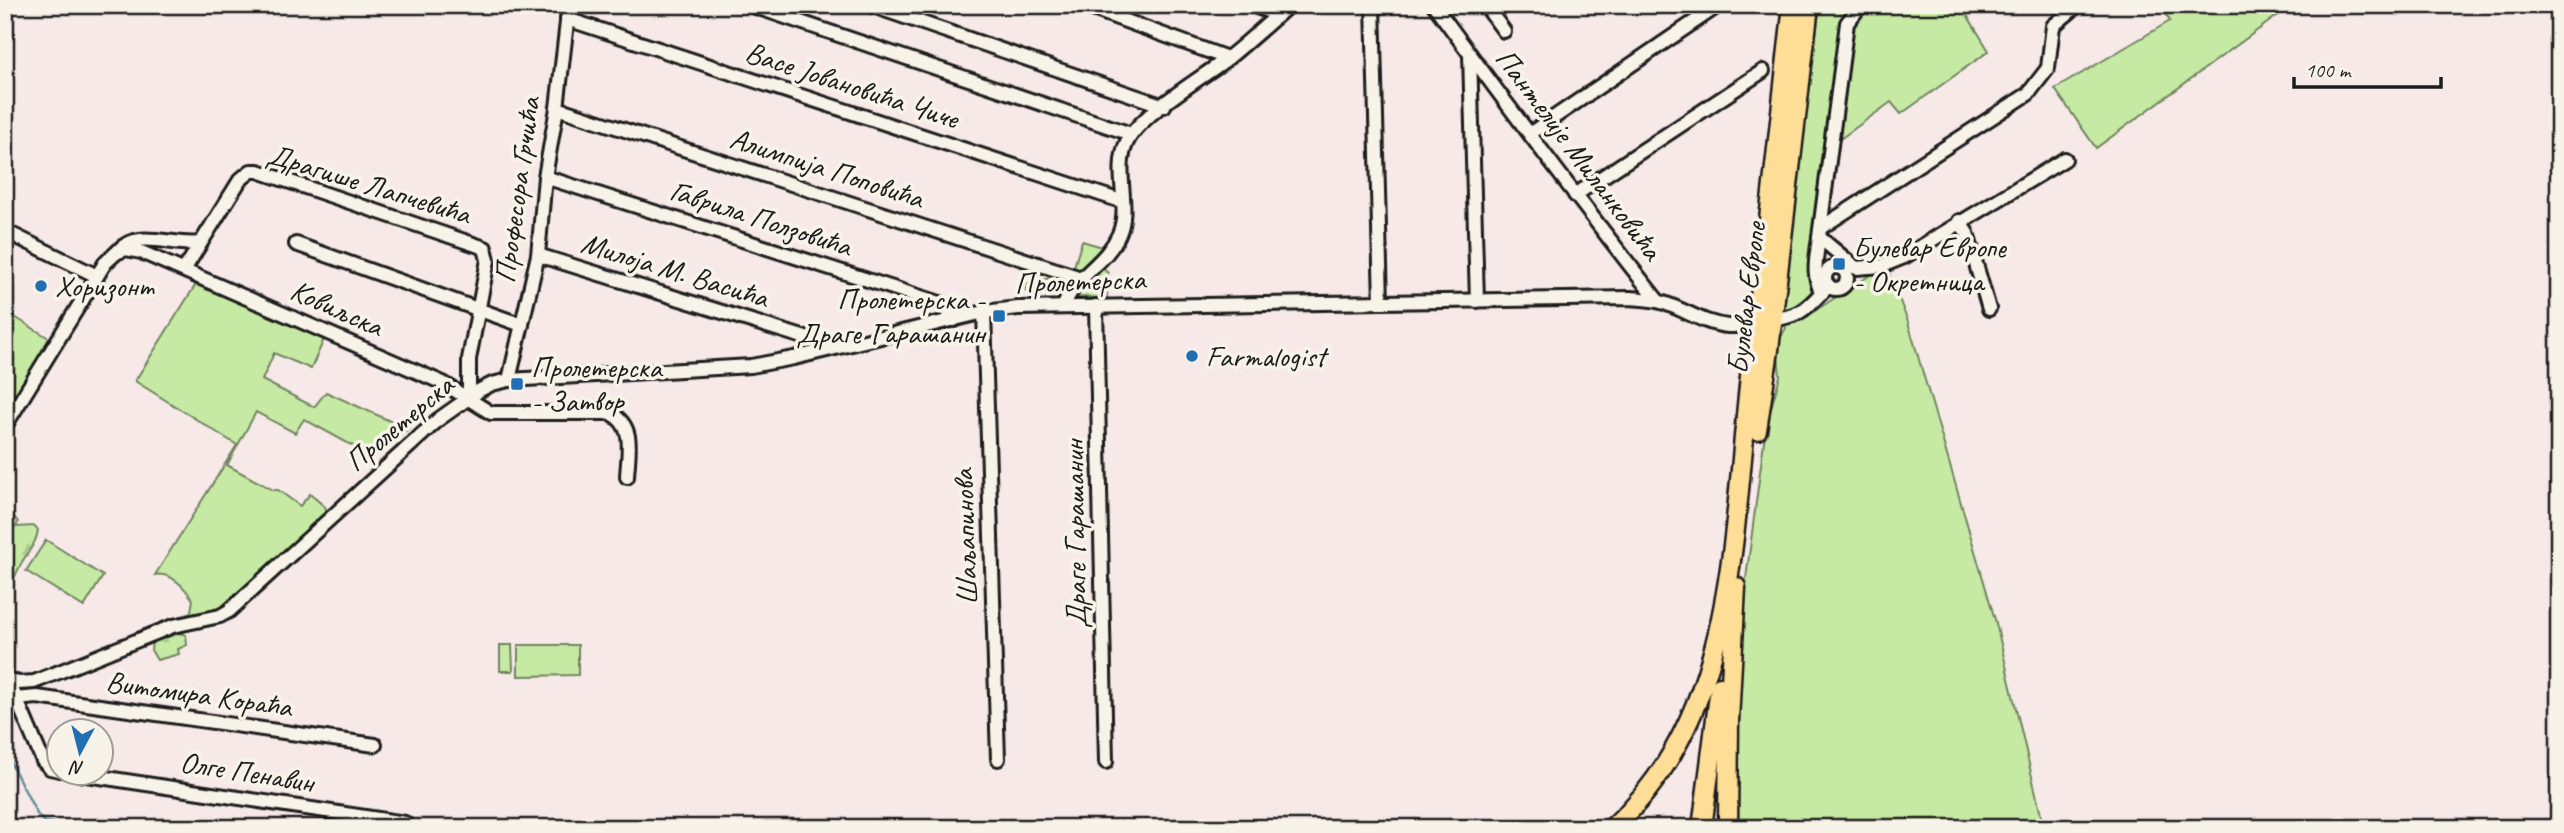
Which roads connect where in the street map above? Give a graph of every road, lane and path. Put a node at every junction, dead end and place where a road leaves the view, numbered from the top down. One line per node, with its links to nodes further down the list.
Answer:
1 (569, 5): 16 (street, Професора Грчића)
2 (750, 5): 24 (street)
3 (870, 5): 21 (street)
4 (1082, 5): 19 (street)
5 (1252, 5): 15 (street)
6 (1289, 5): 15 (street)
7 (1373, 5): 43 (street)
8 (1434, 5): 18 (street, Пантелије Миланковића)
9 (1485, 5): 17 (street)
10 (1719, 5): 23 (street)
11 (1793, 5): 50 (main road, Булевар Европе)
12 (1809, 5): 50 (main road, Булевар Европе)
13 (1861, 5): 31 (street)
14 (2078, 5): 31 (street)
15 (1278, 15): 19 (street)
16 (567, 19): 22 (street, Професора Грчића); 28 (street, Васе Јовановића Чиче)
17 (1504, 31)
18 (1469, 54): 23 (street, Пантелије Миланковића); 41 (street)
19 (1227, 58): 21 (street)
20 (1763, 71): 27 (street)
21 (1164, 106): 24 (street)
22 (557, 108): 26 (street, Професора Грчића); 39 (street, Алимпија Поповића)
23 (1531, 133): 27 (street, Пантелије Миланковића)
24 (1131, 134): 28 (street)
25 (2065, 159): 29 (street)
26 (545, 177): 35 (street, Професора Грчића); 49 (street, Гаврила Ползовића)
27 (1574, 195): 42 (street, Пантелије Миланковића)
28 (1121, 201): 39 (street)
29 (1959, 222): 37 (street); 46 (street)
30 (5, 232): 38 (street)
31 (1821, 232): 37 (street); 40 (street)
32 (200, 243): 34 (street); 36 (street, Драгише Лапчевића); 47 (street, Драгише Лапчевића)
33 (296, 244): 47 (street)
34 (116, 253): 36 (street, Ковиљска); 38 (street)
35 (538, 255): 51 (street, Професора Грчића); 52 (street, Милоја М. Васића)
36 (184, 270): 54 (street, Ковиљска)
37 (1851, 271): 40 (street, Пролетерска)
38 (97, 276): 55 (street)
39 (1081, 278): 44 (street)
40 (1825, 289): 50 (street, Пролетерска)
41 (1477, 301): 42 (street, Пролетерска); 43 (street, Пролетерска)
42 (1658, 301): 50 (street, Пролетерска)
43 (1381, 302): 45 (street, Пролетерска)
44 (1064, 306): 45 (street, Пролетерска); 48 (street, Пролетерска)
45 (1096, 306): 62 (street, Драге Гарашанин)
46 (1989, 309)
47 (477, 310): 51 (street); 54 (street)
48 (984, 313): 49 (street, Пролетерска); 61 (street, Шаљапинова)
49 (954, 320): 52 (street, Пролетерска)
50 (1765, 321): 57 (main road, Булевар Европе)
51 (522, 325): 53 (street, Професора Грчића)
52 (837, 347): 53 (street, Пролетерска)
53 (509, 380): 54 (street, Пролетерска)
54 (469, 397): 56 (street, Ковиљска); 58 (street, Пролетерска)
55 (5, 426)
56 (627, 477)
57 (1730, 596): 66 (main road); 67 (main road); 68 (main road)
58 (8, 680): 59 (street)
59 (16, 699): 60 (street, Витомира Кораћа); 63 (street)
60 (375, 745)
61 (998, 759)
62 (1106, 762)
63 (46, 764)
64 (116, 779): 65 (street, Олге Пенавин)
65 (405, 823)
66 (1612, 828)
67 (1702, 828)
68 (1728, 828)

